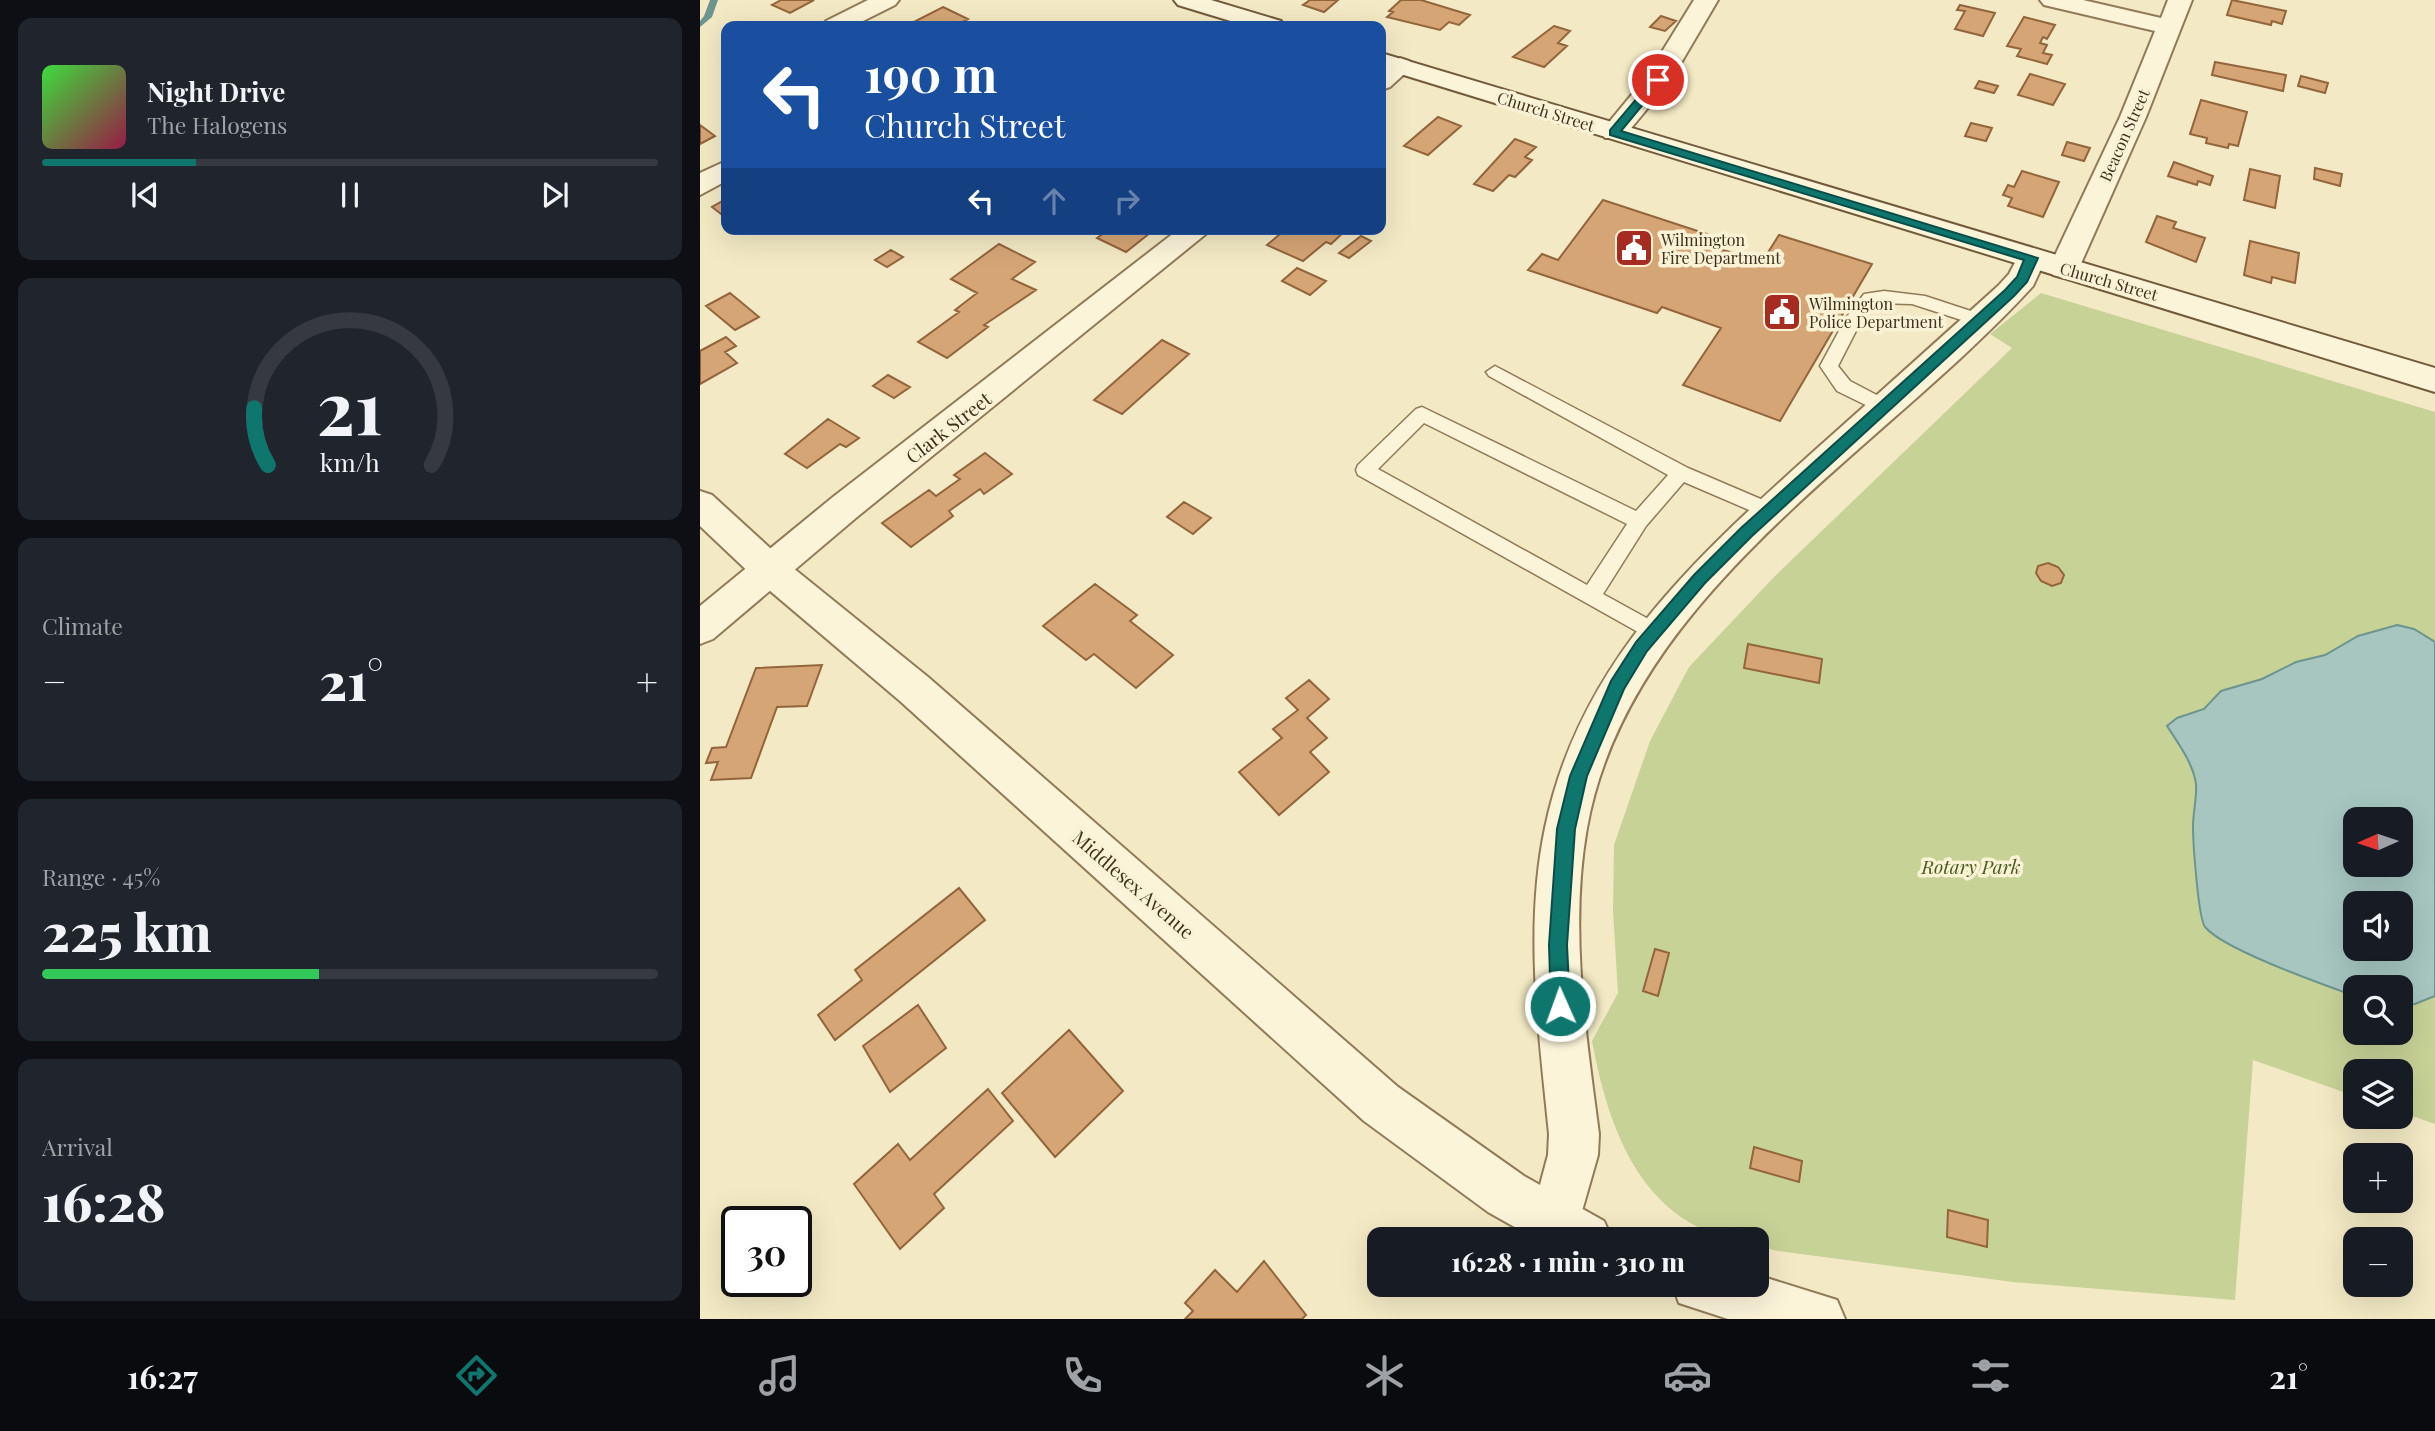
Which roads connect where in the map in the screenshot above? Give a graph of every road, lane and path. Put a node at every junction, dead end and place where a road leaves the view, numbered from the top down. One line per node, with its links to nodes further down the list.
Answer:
1 (887, 0): 6 (street)
2 (1186, 0): 7 (street)
3 (1706, 0): 10 (street)
4 (2052, 0): 8 (street)
5 (2180, 0): 8 (street, Beacon Street)
6 (845, 21)
7 (1255, 21)
8 (2169, 27): 14 (street, Beacon Street)
9 (1387, 69): 10 (street, Church Street)
10 (1614, 132): 14 (street, Church Street)
11 (721, 172): 12 (street)
12 (700, 186)
13 (1190, 235): 23 (street, Clark Street)
14 (2048, 263): 15 (street, Beacon Street); 17 (street, Church Street)
15 (1980, 320): 18 (street, Beacon Street); 18 (lane)
16 (1495, 372): 19 (lane)
17 (2435, 380)
18 (1884, 407): 21 (street, Beacon Street)
19 (1682, 473): 21 (lane); 22 (lane)
20 (700, 505): 23 (street, Middlesex Avenue)
21 (1770, 510): 26 (street, Beacon Street)
22 (1639, 521): 24 (lane); 24 (lane)
23 (769, 569): 25 (street, Clark Street); 27 (street, Middlesex Avenue)
24 (1590, 597): 26 (lane)
25 (700, 628)
26 (1654, 632): 28 (street, Beacon Street)
27 (1566, 1227)
28 (1571, 1227)
29 (1743, 1297): 30 (street)
30 (1818, 1319)

